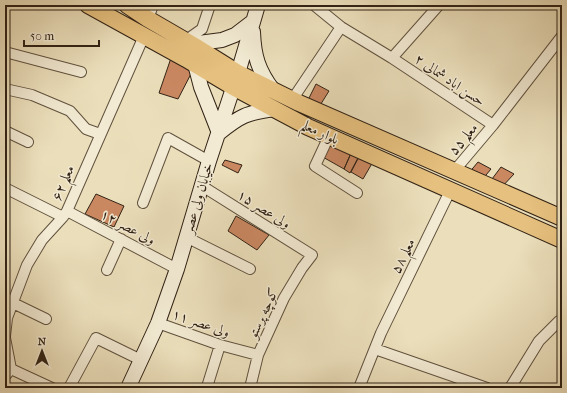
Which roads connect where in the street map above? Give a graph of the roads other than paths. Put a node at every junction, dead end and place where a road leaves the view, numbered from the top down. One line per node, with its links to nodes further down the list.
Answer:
1 (88, 5): 10 (main road, بلوار معلم)
2 (127, 5): 7 (main road, بلوار معلم)
3 (210, 5): 13 (street)
4 (258, 5): 8 (main road, خیابان ولی عصر)
5 (314, 5): 9 (street, حسن اباد شمالی ۲)
6 (439, 5): 14 (street)
7 (150, 12): 13 (main road, بلوار معلم)
8 (252, 23): 13 (main road); 16 (main road, خیابان ولی عصر); 18 (main road)
9 (341, 27): 14 (street, حسن اباد شمالی ۲); 19 (street)
10 (144, 36): 13 (main road, بلوار معلم); 25 (street, معلم ۶۲)
11 (560, 43): 22 (street, معلم ۵۵)
12 (5, 52): 15 (street)
13 (192, 52): 16 (main road, بلوار معلم); 26 (main road)
14 (392, 58): 22 (street, حسن اباد شمالی ۲)
15 (81, 72)
16 (236, 80): 18 (main road, بلوار معلم); 20 (main road, بلوار معلم); 26 (main road, خیابان ولی عصر)
17 (5, 89): 25 (street)
18 (273, 90): 19 (main road, بلوار معلم)
19 (292, 100): 21 (main road, بلوار معلم)
20 (274, 109): 23 (main road, بلوار معلم); 26 (main road)
21 (317, 112): 23 (main road); 30 (main road, بلوار معلم)
22 (493, 125): 30 (street, معلم ۵۵)
23 (308, 127): 27 (main road, بلوار معلم)
24 (5, 131): 28 (street)
25 (100, 134): 36 (street, معلم ۶۲)
26 (219, 134): 29 (main road, خیابان ولی عصر)
27 (329, 136): 33 (main road, بلوار معلم); 34 (street)
28 (28, 142)
29 (209, 161): 31 (main road, خیابان ولی عصر); 35 (street)
30 (455, 170): 37 (main road, بلوار معلم)
31 (202, 186): 38 (main road, خیابان ولی عصر); 41 (street, ولی عصر ۱۵)
32 (5, 188): 36 (street, ولی عصر ۱۲)
33 (450, 191): 40 (main road, بلوار معلم); 51 (street, معلم ۵۸)
34 (357, 193)
35 (143, 203)
36 (65, 214): 39 (street, ولی عصر ۱۲); 45 (street, معلم ۶۲)
37 (562, 218)
38 (186, 237): 42 (main road, خیابان ولی عصر); 43 (street)
39 (121, 239): 42 (street, ولی عصر ۱۲); 44 (street)
40 (562, 240)
41 (312, 256): 52 (street, کوچه پرستو)
42 (177, 269): 48 (main road, خیابان ولی عصر)
43 (250, 269)
44 (107, 270)
45 (13, 303): 46 (street); 49 (street, معلم ۶۲)
46 (46, 319)
47 (559, 321): 62 (street)
48 (158, 323): 50 (street, ولی عصر ۱۱); 53 (main road, خیابان ولی عصر)
49 (5, 337): 54 (street, معلم ۶۲)
50 (220, 345): 52 (street, ولی عصر ۱۱); 55 (street)
51 (374, 349): 60 (street, معلم ۵۸); 61 (street)
52 (258, 355): 59 (street, کوچه پرستو)
53 (141, 360): 57 (street); 58 (main road, خیابان ولی عصر)
54 (8, 372): 56 (street)
55 (207, 387)
56 (52, 388)
57 (69, 388)
58 (128, 388)
59 (250, 388)
60 (359, 388)
61 (487, 388)
62 (510, 388)

